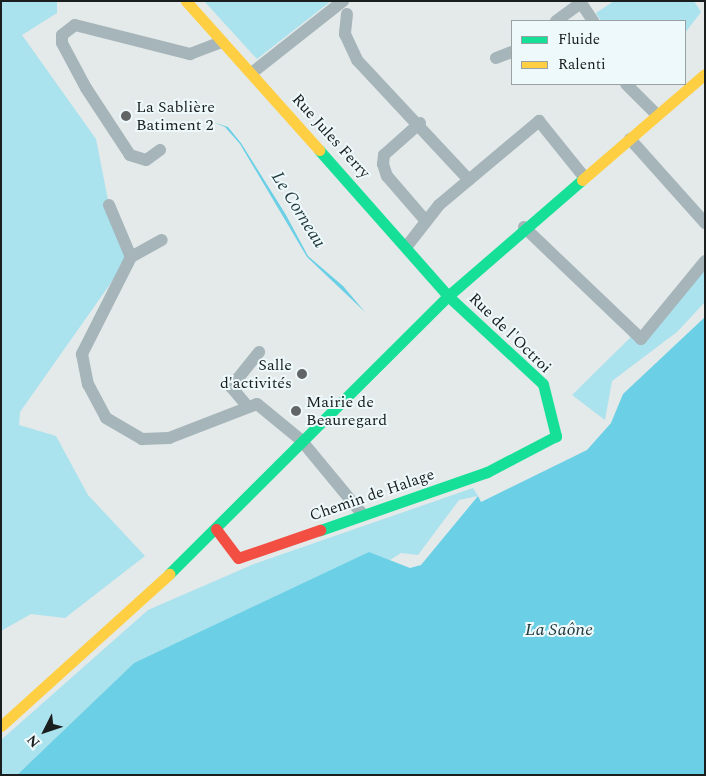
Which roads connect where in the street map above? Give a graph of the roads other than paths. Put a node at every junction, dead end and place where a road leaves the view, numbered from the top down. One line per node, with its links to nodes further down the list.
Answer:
1 (186, 1): 5 (main road, Rue Jules Ferry)
2 (345, 7): 8 (street); 12 (street)
3 (557, 20): 4 (street)
4 (591, 20)
5 (222, 42): 8 (main road, Rue Jules Ferry); 14 (street)
6 (511, 52): 7 (street)
7 (496, 58)
8 (252, 72): 22 (main road, Rue Jules Ferry)
9 (705, 74): 11 (main road)
10 (627, 85): 11 (street)
11 (657, 115): 13 (main road)
12 (420, 123): 16 (street); 18 (street)
13 (630, 139): 15 (main road); 19 (street)
14 (160, 150)
15 (584, 177): 16 (street); 20 (main road)
16 (469, 180): 18 (street)
17 (109, 205): 23 (street)
18 (425, 220): 22 (street)
19 (705, 223)
20 (524, 227): 24 (street); 25 (main road)
21 (162, 240): 23 (street)
22 (407, 246): 25 (main road, Rue Jules Ferry)
23 (131, 257): 27 (street)
24 (705, 261)
25 (448, 296): 28 (main road); 29 (main road, Rue de l'Octroi)
26 (259, 352): 27 (street)
27 (248, 407): 28 (street)
28 (301, 440): 30 (street); 31 (main road)
29 (515, 461): 30 (main road, Chemin de Halage)
30 (363, 515): 31 (main road, Chemin de Halage)
31 (216, 529): 32 (main road)
32 (1, 726)

